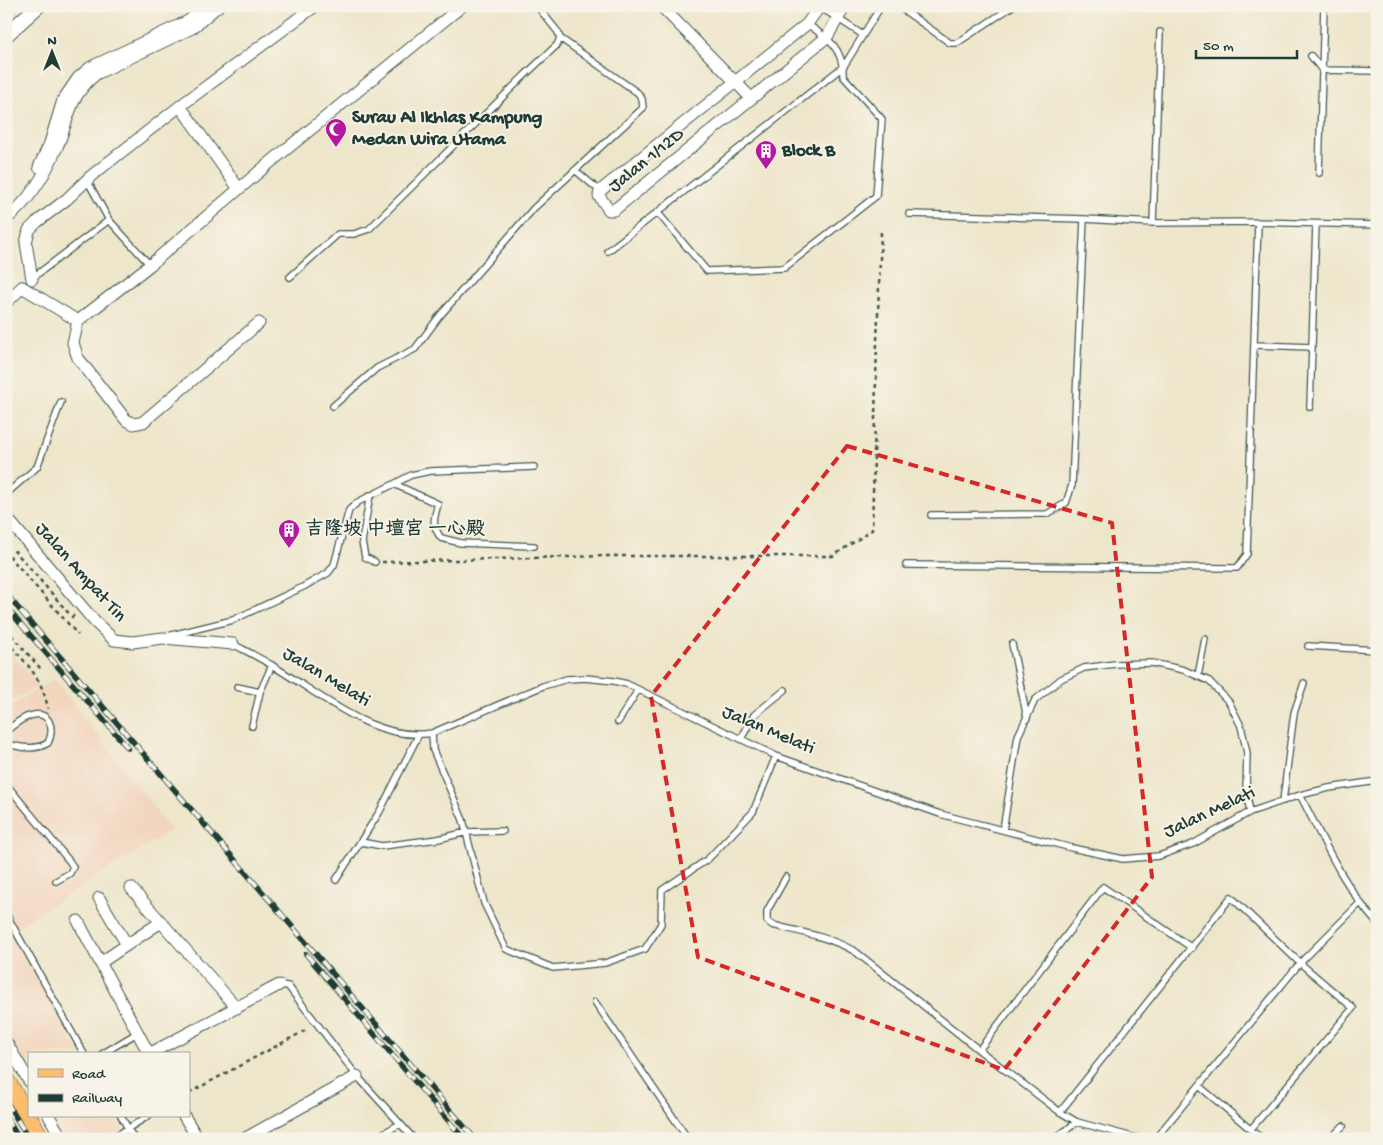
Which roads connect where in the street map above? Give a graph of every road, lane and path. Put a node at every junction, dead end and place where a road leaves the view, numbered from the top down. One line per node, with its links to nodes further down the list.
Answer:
1 (25, 6): 17 (street)
2 (38, 6): 19 (street)
3 (207, 6): 35 (street)
4 (218, 6): 38 (street)
5 (315, 6): 29 (street)
6 (462, 6): 33 (street)
7 (537, 6): 22 (lane)
8 (661, 6): 27 (street)
9 (820, 6): 15 (lane); 16 (street, Jalan 1/12D)
10 (844, 6): 15 (street, Jalan 1/12D)
11 (881, 6): 20 (lane)
12 (898, 6): 13 (lane)
13 (1014, 6)
14 (1324, 6): 25 (lane)
15 (838, 18): 20 (lane); 21 (street, Jalan 1/12D)
16 (807, 24): 21 (lane); 27 (street, Jalan 1/12D)
17 (6, 29)
18 (1160, 32): 42 (lane)
19 (6, 35)
20 (863, 35): 24 (lane)
21 (827, 37): 24 (lane); 28 (street, Jalan 1/12D)
22 (560, 38): 30 (lane); 48 (lane)
23 (1311, 56): 25 (lane)
24 (844, 66): 36 (lane); 36 (lane)
25 (1322, 70): 26 (lane); 31 (lane)
26 (1377, 72)
27 (736, 82): 28 (street); 34 (street, Jalan 1/12D)
28 (751, 98): 34 (street, Jalan 1/12D)
29 (180, 106): 32 (street); 33 (street)
30 (575, 170): 34 (lane); 57 (lane)
31 (1319, 173)
32 (87, 180): 40 (lane); 49 (street)
33 (239, 189): 47 (street)
34 (600, 191)
35 (6, 210)
36 (658, 213): 46 (lane)
37 (909, 214): 39 (lane)
38 (6, 219)
39 (1084, 219): 42 (lane); 63 (lane)
40 (109, 220): 47 (lane); 49 (lane)
41 (1258, 222): 42 (lane); 43 (lane); 54 (lane)
42 (1153, 223)
43 (1316, 224): 44 (lane); 55 (lane)
44 (1377, 225)
45 (881, 231): 66 (path)
46 (608, 251)
47 (150, 265): 52 (street)
48 (290, 277)
49 (32, 279): 50 (lane)
50 (22, 287): 51 (street); 52 (street)
51 (6, 303)
52 (78, 321): 53 (street)
53 (259, 323)
54 (1254, 346): 55 (lane); 67 (lane)
55 (1312, 347): 58 (lane)
56 (61, 402): 61 (lane)
57 (333, 406)
58 (1310, 407)
59 (534, 466): 60 (lane)
60 (394, 484): 62 (lane); 65 (lane)
61 (6, 494)
62 (370, 495): 66 (lane); 71 (lane)
63 (931, 516)
64 (6, 517): 71 (street, Jalan Ampat Tin)
65 (534, 546)
66 (375, 562)
67 (906, 565)
68 (72, 617): 70 (path)
69 (6, 629): 79 (path)
70 (78, 636)
71 (162, 638): 74 (street, Jalan Melati)
72 (1205, 639): 80 (lane)
73 (6, 641): 89 (path)
74 (233, 644): 78 (lane, Jalan Melati)
75 (1012, 644): 86 (lane)
76 (1308, 646): 77 (lane)
77 (1377, 650)
78 (272, 665): 85 (lane); 92 (lane, Jalan Melati)
79 (41, 670)
80 (1198, 676): 86 (lane); 100 (lane)
81 (1304, 683): 99 (lane)
82 (237, 687): 85 (lane)
83 (638, 690): 87 (lane); 91 (lane, Jalan Melati); 93 (lane, Jalan Melati)
84 (785, 690): 93 (lane)
85 (260, 692): 88 (lane)
86 (1027, 718): 101 (lane)
87 (618, 722)
88 (252, 726)
89 (51, 727): 90 (lane); 94 (lane)
90 (6, 732)
91 (432, 733): 92 (lane, Jalan Melati); 102 (lane)
92 (418, 736): 104 (lane)
93 (741, 739): 95 (lane, Jalan Melati)
94 (6, 744)
95 (776, 756): 101 (lane, Jalan Melati); 102 (lane)
96 (1377, 781): 98 (lane, Jalan Melati)
97 (6, 784): 107 (lane)
98 (1300, 795): 99 (lane, Jalan Melati); 110 (lane)
99 (1283, 801): 100 (lane, Jalan Melati)
100 (1250, 812): 101 (lane, Jalan Melati)
101 (1003, 830)
102 (467, 832): 103 (lane); 104 (lane)
103 (503, 832)
104 (361, 842): 106 (lane)
105 (786, 877): 125 (lane)
106 (336, 880)
107 (56, 881)
108 (130, 888): 113 (street)
109 (99, 898): 115 (street)
110 (1359, 904): 114 (lane); 118 (lane)
111 (6, 914): 126 (lane)
112 (78, 921): 117 (street)
113 (161, 922): 115 (street); 121 (street)
114 (1377, 923)
115 (127, 945): 117 (street)
116 (1192, 948): 118 (lane); 125 (lane); 136 (lane)
117 (100, 963): 123 (street)
118 (1300, 963): 133 (lane); 146 (lane)
119 (279, 985): 121 (street); 122 (lane)
120 (595, 1002): 156 (lane)
121 (237, 1008): 129 (street)
122 (318, 1024): 130 (lane); 134 (path)
123 (137, 1033): 127 (lane); 128 (street)
124 (6, 1042): 131 (street)
125 (978, 1050): 136 (lane)
126 (83, 1052)
127 (105, 1052)
128 (148, 1052)
129 (153, 1052)
130 (357, 1076): 143 (lane); 153 (street)
131 (28, 1079)
132 (6, 1081): 135 (main road)
133 (1199, 1086): 146 (lane); 159 (lane)
134 (190, 1092)
135 (28, 1112)
136 (1060, 1112): 142 (lane)
137 (31, 1118): 148 (main road)
138 (50, 1118): 149 (street)
139 (122, 1118): 145 (lane)
140 (145, 1118): 145 (lane)
141 (185, 1118): 152 (street)
142 (1077, 1122): 157 (lane); 158 (lane)
143 (400, 1124): 154 (lane); 155 (lane)
144 (1343, 1126): 160 (lane)
145 (128, 1128): 150 (lane); 151 (lane)
146 (1250, 1129): 147 (lane)
147 (1261, 1138)
148 (41, 1139)
149 (62, 1139)
150 (111, 1139)
151 (134, 1139)
152 (198, 1139)
153 (244, 1139)
154 (373, 1139)
155 (414, 1139)
156 (688, 1139)
157 (1054, 1139)
158 (1140, 1139)
159 (1155, 1139)
160 (1330, 1139)

